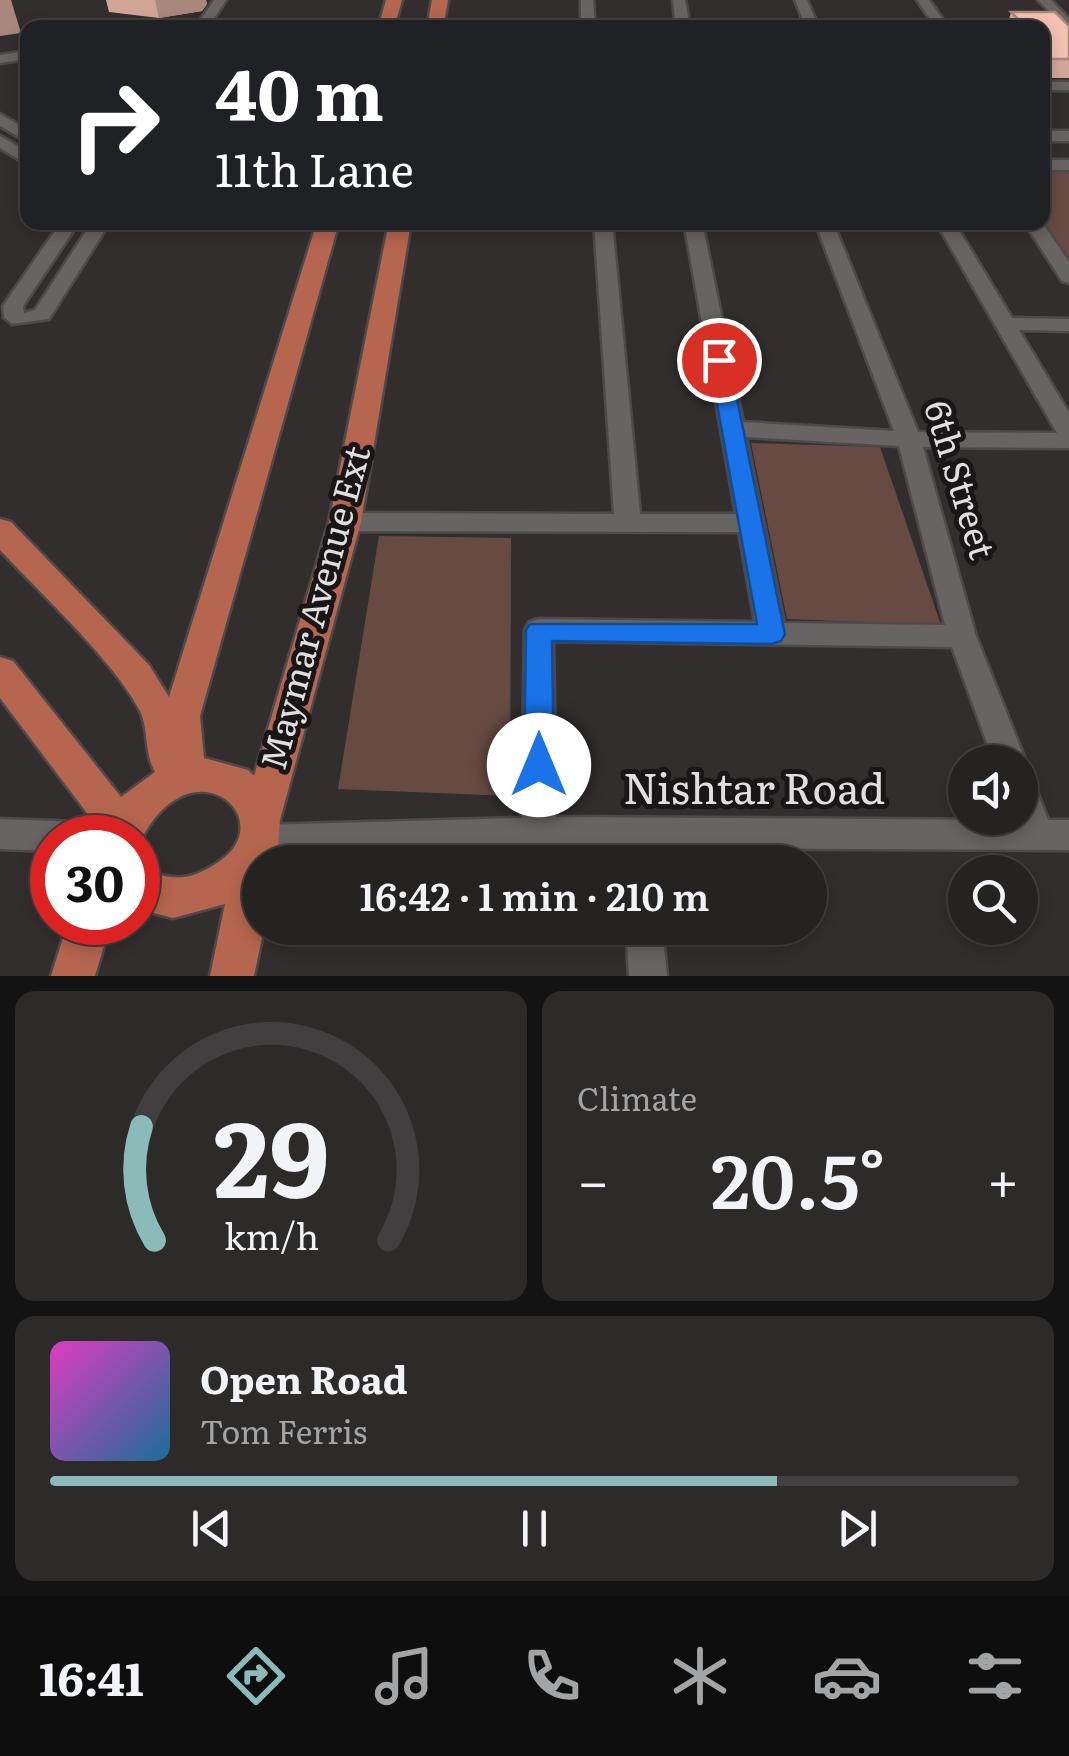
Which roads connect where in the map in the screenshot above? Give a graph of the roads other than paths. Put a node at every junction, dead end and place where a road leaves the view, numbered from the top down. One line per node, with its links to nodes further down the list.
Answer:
1 (238, 0): 3 (street)
2 (1044, 0): 4 (street)
3 (230, 14)
4 (1069, 28)
5 (65, 230): 6 (street)
6 (95, 230)
7 (326, 230): 29 (main road)
8 (399, 230): 21 (main road, Maymar Avenue Ext)
9 (604, 230): 23 (street)
10 (694, 230): 17 (street)
11 (827, 230): 19 (street, 6th Street)
12 (950, 230): 15 (street)
13 (1038, 230): 14 (street)
14 (1069, 277)
15 (1006, 324): 16 (street); 18 (street)
16 (1069, 325)
17 (732, 430): 19 (street); 22 (street)
18 (1069, 432)
19 (909, 439): 20 (street); 26 (street, 6th Street)
20 (1069, 441)
21 (345, 522): 23 (street); 37 (main road, Maymar Avenue Ext)
22 (748, 522): 23 (street); 25 (street)
23 (628, 523)
24 (0, 530): 29 (main road)
25 (772, 634): 26 (street); 33 (street)
26 (962, 636): 28 (street, 6th Street)
27 (0, 670): 30 (main road)
28 (1004, 745)
29 (179, 779): 31 (main road); 37 (main road)
30 (103, 815)
31 (130, 815)
32 (1038, 815): 36 (street)
33 (539, 832): 37 (street, Nishtar Road); 38 (street, Nishtar Road)
34 (0, 834): 35 (street)
35 (30, 834)
36 (1053, 835): 39 (street, Nishtar Road)
37 (256, 840): 40 (main road); 44 (main road, Maymar Avenue Ext)
38 (620, 845)
39 (735, 845)
40 (160, 896)
41 (83, 945): 43 (main road)
42 (645, 945): 45 (street)
43 (73, 976)
44 (232, 976)
45 (648, 976)

